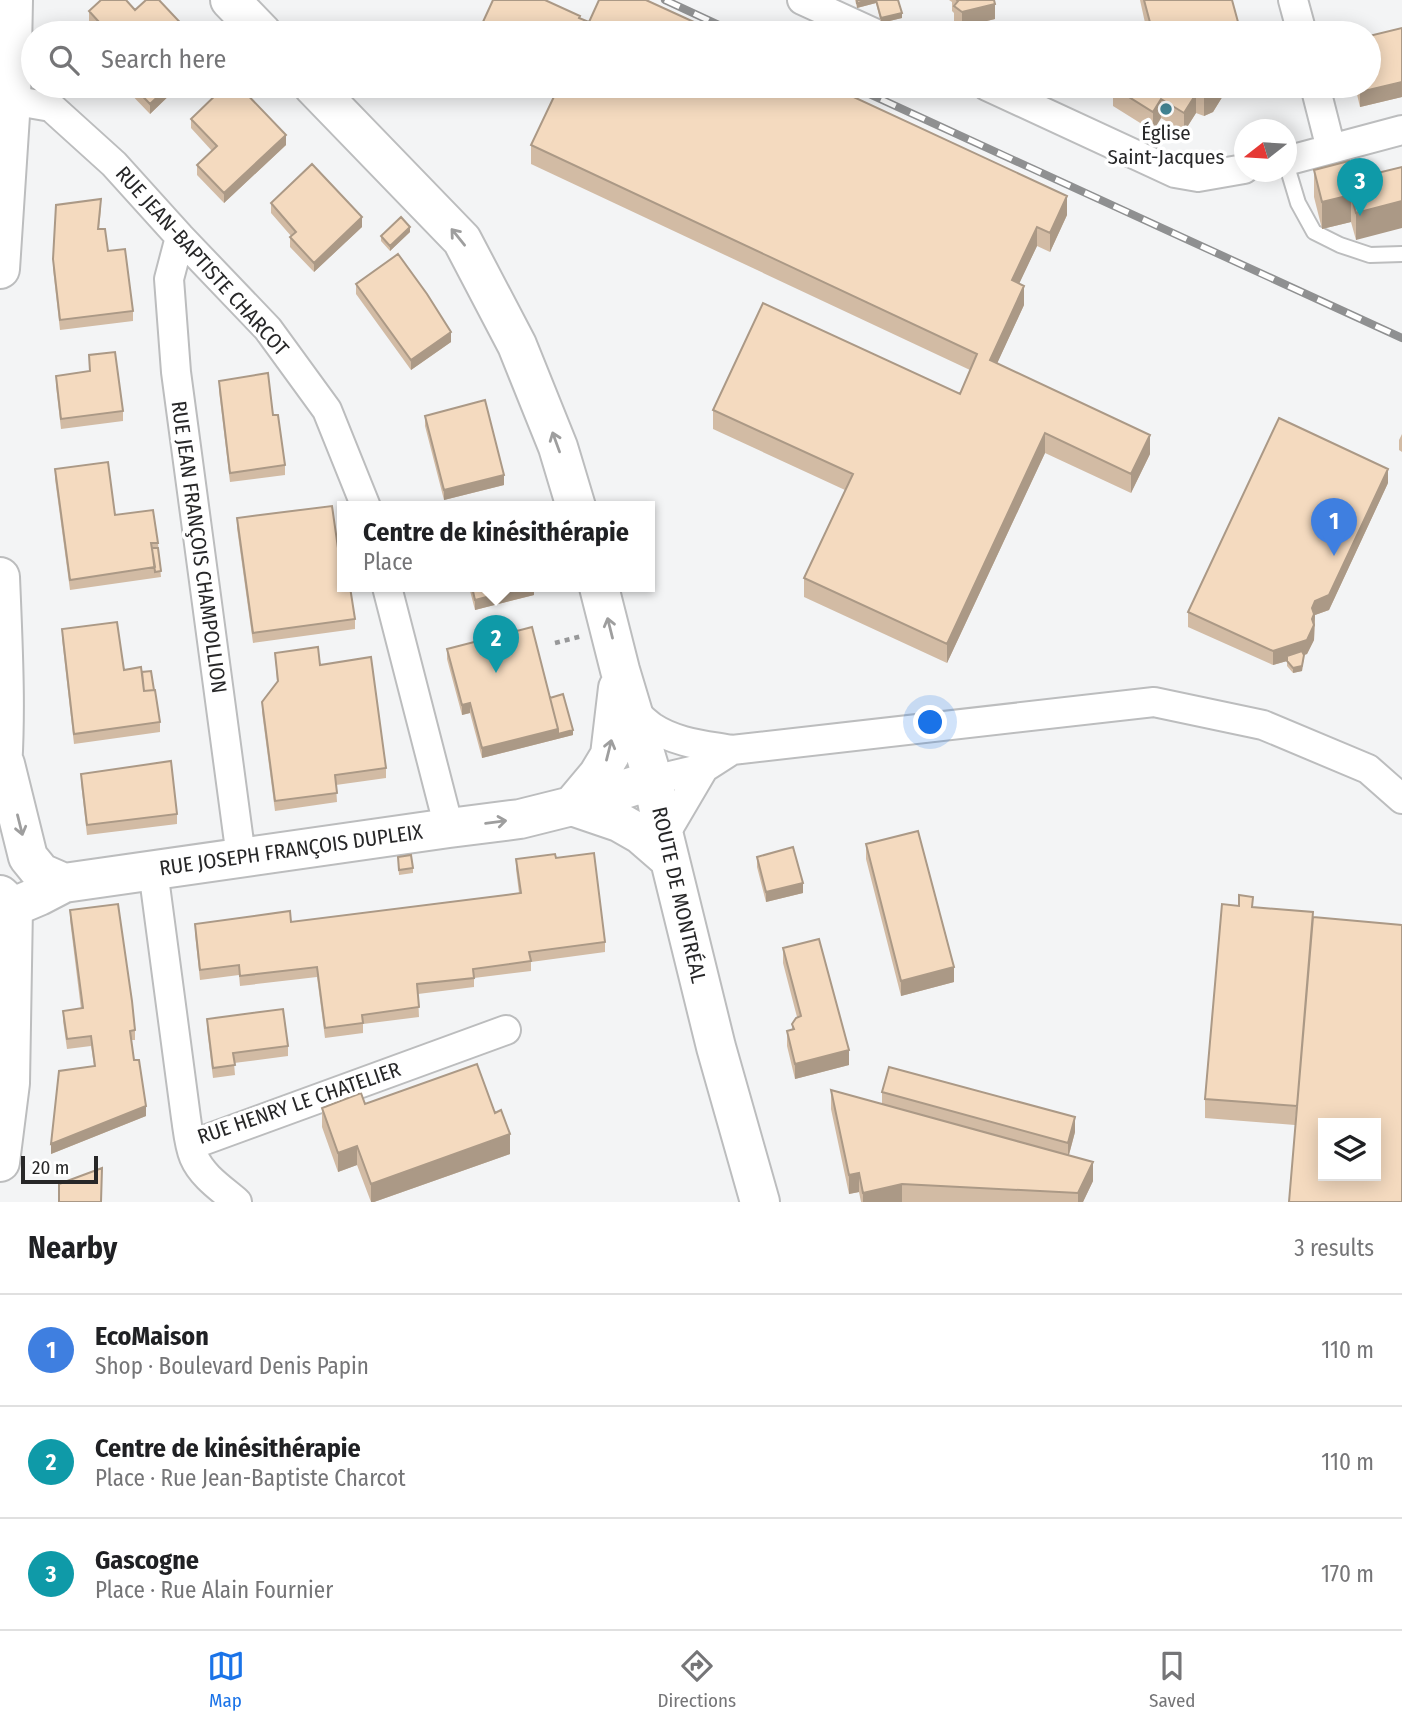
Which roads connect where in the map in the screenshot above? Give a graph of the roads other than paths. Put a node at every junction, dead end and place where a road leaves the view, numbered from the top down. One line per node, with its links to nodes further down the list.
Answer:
1 (13, 0): 11 (main road)
2 (230, 0): 5 (main road)
3 (802, 0): 6 (street)
4 (1293, 0): 7 (street)
5 (250, 21)
6 (848, 21)
7 (1299, 21)
8 (325, 98): 21 (main road, one-way to 8)
9 (1013, 98): 15 (street)
10 (1318, 98): 13 (street)
11 (11, 100): 17 (street, RUE JEAN-BAPTISTE CHARCOT); 19 (main road)
12 (1402, 130): 13 (street)
13 (1331, 149): 14 (street)
14 (1297, 159)
15 (1234, 171)
16 (1292, 182): 18 (lane)
17 (180, 237): 20 (street, RUE JEAN-BAPTISTE CHARCOT); 35 (street, RUE JEAN FRANÇOIS CHAMPOLLION)
18 (1402, 254)
19 (0, 269)
20 (364, 501)
21 (574, 501)
22 (0, 578): 29 (main road)
23 (388, 592): 33 (street)
24 (600, 592): 25 (main road, ROUTE DE MONTRÉAL, one-way to 24)
25 (620, 670): 26 (main road, ROUTE DE MONTRÉAL); 32 (main road, one-way to 25)
26 (631, 709): 27 (street); 30 (main road, ROUTE DE MONTRÉAL)
27 (732, 750): 28 (street); 31 (street)
28 (704, 768): 30 (street); 34 (street)
29 (1, 772): 37 (main road, one-way to 37)
30 (653, 780): 32 (main road, RUE JOSEPH FRANÇOIS DUPLEIX); 34 (main road, ROUTE DE MONTRÉAL)
31 (1402, 799)
32 (572, 806): 33 (main road, RUE JOSEPH FRANÇOIS DUPLEIX, one-way to 32); 34 (main road)
33 (449, 828): 35 (main road, RUE JOSEPH FRANÇOIS DUPLEIX)
34 (667, 848): 43 (main road, ROUTE DE MONTRÉAL)
35 (241, 857): 36 (main road, RUE JOSEPH FRANÇOIS DUPLEIX)
36 (153, 870): 37 (main road, RUE JOSEPH FRANÇOIS DUPLEIX); 40 (street, RUE HENRY LE CHATELIER)
37 (64, 883): 38 (main road, RUE JOSEPH FRANÇOIS DUPLEIX)
38 (4, 903): 41 (main road)
39 (506, 1030): 40 (street, RUE HENRY LE CHATELIER)
40 (191, 1144): 42 (street)
41 (0, 1162)
42 (237, 1202)
43 (760, 1202)

